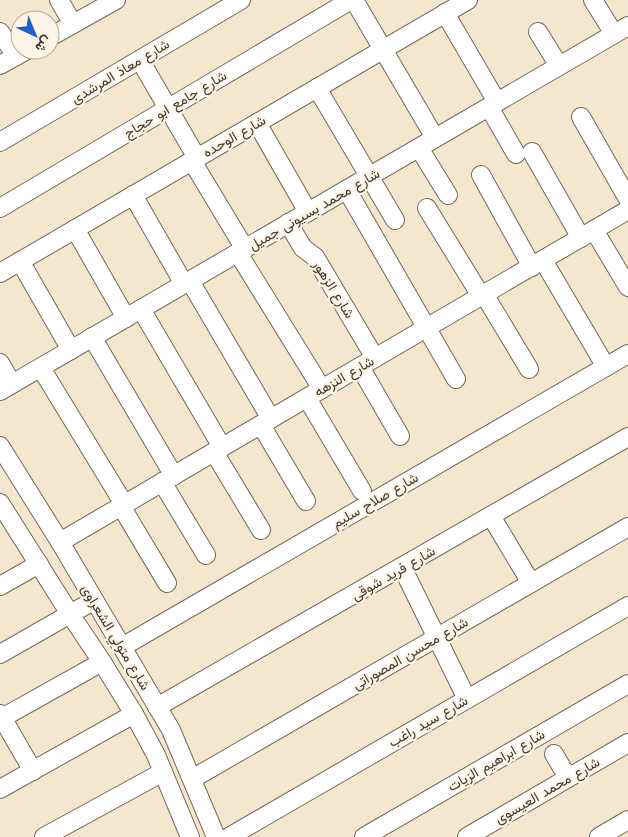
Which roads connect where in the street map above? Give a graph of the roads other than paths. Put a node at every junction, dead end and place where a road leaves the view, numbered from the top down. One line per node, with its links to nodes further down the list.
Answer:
1 (59, 0): 8 (street)
2 (116, 0): 8 (street)
3 (241, 0): 15 (street, شارع معاذ المرشدى)
4 (352, 0): 14 (street); 19 (street, شارع جامع ابو حجاج)
5 (468, 0): 7 (street, شارع الوحده)
6 (593, 0): 9 (street)
7 (445, 13): 14 (street, شارع الوحده); 18 (street)
8 (73, 24): 10 (street)
9 (621, 30): 16 (street, شارع محمد بسيونى جميل)
10 (60, 31)
11 (0, 32): 13 (street)
12 (538, 32): 16 (street)
13 (10, 42)
14 (383, 49): 17 (street, شارع الوحده); 22 (street)
15 (140, 60): 19 (street); 23 (street, شارع معاذ المرشدى)
16 (559, 66): 18 (street, شارع محمد بسيونى جميل)
17 (317, 88): 21 (street, شارع الوحده); 27 (street)
18 (493, 105): 22 (street, شارع محمد بسيونى جميل); 39 (street)
19 (168, 109): 25 (street); 32 (street, شارع جامع ابو حجاج)
20 (581, 116): 31 (street)
21 (257, 123): 25 (street, شارع الوحده); 35 (street)
22 (434, 138): 24 (street, شارع محمد بسيونى جميل)
23 (0, 142)
24 (419, 148): 27 (street, شارع محمد بسيونى جميل); 29 (street)
25 (194, 160): 30 (street, شارع الوحده); 40 (street)
26 (481, 175): 42 (street)
27 (370, 176): 28 (street, شارع محمد بسيونى جميل); 36 (street)
28 (347, 190): 35 (street, شارع محمد بسيونى جميل); 48 (street)
29 (448, 195)
30 (133, 196): 38 (street, شارع الوحده); 44 (street)
31 (628, 199)
32 (0, 208)
33 (427, 208): 46 (street)
34 (628, 210): 39 (street, شارع النزهه)
35 (308, 212): 37 (street, شارع محمد بسيونى جميل)
36 (396, 220)
37 (288, 223): 40 (street, شارع محمد بسيونى جميل); 52 (street, شارع الزهور)
38 (75, 229): 41 (street, شارع الوحده); 47 (street)
39 (588, 234): 42 (street, شارع النزهه); 45 (street)
40 (241, 251): 44 (street, شارع محمد بسيونى جميل); 60 (street)
41 (20, 261): 43 (street, شارع الوحده); 50 (street)
42 (537, 263): 46 (street, شارع النزهه); 55 (street)
43 (0, 273)
44 (187, 283): 47 (street, شارع محمد بسيونى جميل); 61 (street)
45 (628, 287)
46 (482, 295): 48 (street, شارع النزهه); 57 (street)
47 (133, 314): 49 (street, شارع محمد بسيونى جميل); 65 (street)
48 (427, 328): 52 (street, شارع النزهه); 58 (street)
49 (92, 338): 50 (street, شارع محمد بسيونى جميل); 66 (street)
50 (71, 350): 56 (street, شارع محمد بسيونى جميل)
51 (628, 354): 55 (street, شارع صلاح سليم)
52 (375, 358): 54 (street, شارع النزهه)
53 (0, 363): 59 (street)
54 (360, 367): 60 (street, شارع النزهه); 62 (street)
55 (606, 367): 85 (street, شارع صلاح سليم)
56 (41, 368): 59 (street, شارع محمد بسيونى جميل); 70 (street)
57 (529, 369)
58 (456, 379)
59 (6, 388)
60 (315, 393): 61 (street, شارع النزهه); 67 (street)
61 (266, 422): 65 (street, شارع النزهه); 68 (street)
62 (400, 436)
63 (628, 437): 71 (street, شارع فريد شوقى)
64 (0, 446): 74 (street, شارع متولي الشعراوى)
65 (218, 450): 66 (street, شارع النزهه); 73 (street)
66 (168, 479): 70 (street, شارع النزهه); 75 (street)
67 (362, 491)
68 (306, 501)
69 (0, 503): 76 (street, شارع متولي الشعراوى)
70 (123, 505): 74 (street, شارع النزهه); 78 (street)
71 (491, 516): 77 (street, شارع فريد شوقى); 79 (street)
72 (628, 527): 79 (street, شارع محسن المصوراتى)
73 (261, 530)
74 (60, 542): 81 (street, شارع متولي الشعراوى)
75 (206, 555)
76 (39, 564): 80 (street); 83 (street, شارع متولي الشعراوى)
77 (402, 567): 84 (street); 90 (street, شارع فريد شوقى)
78 (166, 583)
79 (531, 583): 84 (street, شارع محسن المصوراتى)
80 (0, 586)
81 (93, 601): 83 (street); 85 (street, شارع متولي الشعراوى)
82 (628, 606): 89 (street, شارع سيد راغب)
83 (70, 614): 86 (street); 87 (street, شارع متولي الشعراوى)
84 (436, 637): 89 (street); 98 (street, شارع محسن المصوراتى)
85 (122, 647): 90 (street, شارع متولي الشعراوى)
86 (0, 654)
87 (102, 662): 91 (street, شارع متولي الشعراوى); 92 (street)
88 (628, 684): 105 (street, شارع ابراهيم الزيات)
89 (467, 699): 104 (street, شارع سيد راغب)
90 (158, 708): 98 (street, شارع متولي الشعراوى)
91 (134, 714): 95 (street); 96 (street, شارع متولي الشعراوى)
92 (1, 716): 95 (street)
93 (628, 743): 97 (street, شارع محمد العيسوى)
94 (554, 754): 97 (street)
95 (33, 771): 99 (street)
96 (163, 772): 101 (street); 102 (street, شارع متولي الشعراوى)
97 (568, 778): 106 (street, شارع محمد العيسوى)
98 (192, 779): 103 (street, شارع متولي الشعراوى)
99 (0, 789)
100 (628, 820): 107 (street)
101 (44, 837)
102 (190, 837)
103 (216, 837)
104 (229, 837)
105 (364, 837)
106 (466, 837)
107 (599, 837)

